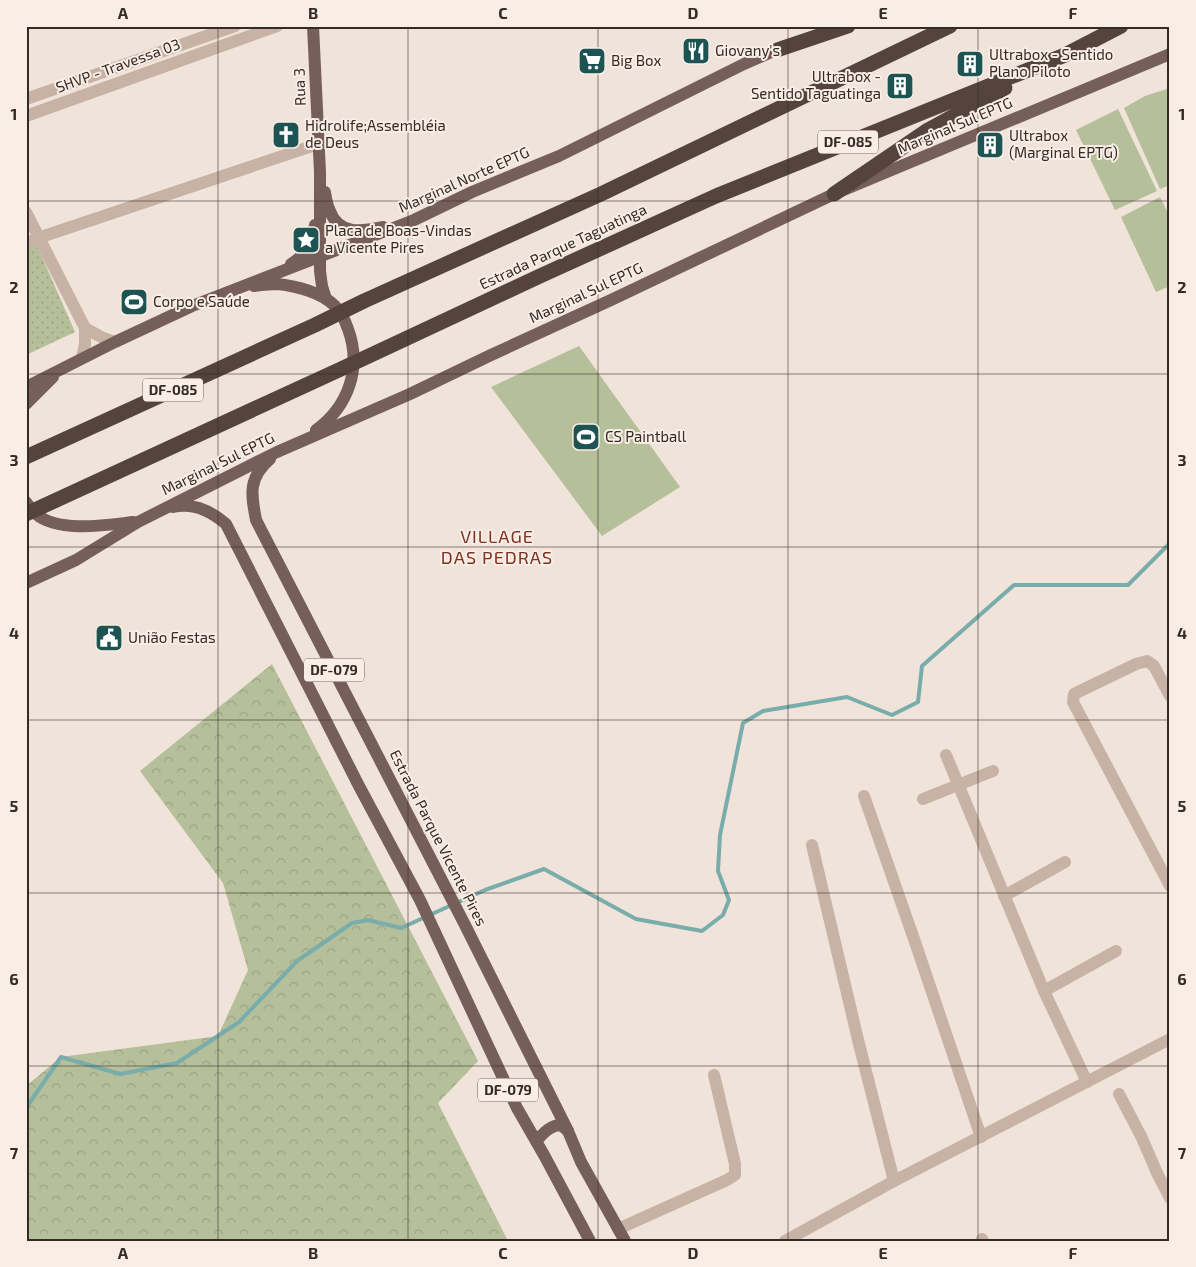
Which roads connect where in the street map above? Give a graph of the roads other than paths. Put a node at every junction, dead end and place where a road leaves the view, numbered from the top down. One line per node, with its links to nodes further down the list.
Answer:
1 (235, 26): 11 (street, SHVP - Travessa 03)
2 (277, 26): 12 (street, SHVP - Travessa 03)
3 (313, 26): 13 (main road, Rua 3)
4 (828, 26): 8 (main road, Marginal Norte EPTG)
5 (848, 26): 8 (highway)
6 (950, 26): 32 (highway, DF-085)
7 (1121, 26): 10 (highway, Estrada Parque Taguatinga / DF-085)
8 (777, 50): 17 (main road, Marginal Norte EPTG)
9 (1170, 54): 15 (main road, Marginal Sul EPTG)
10 (1065, 55): 15 (highway); 35 (highway, Estrada Parque Taguatinga / DF-085)
11 (26, 99)
12 (26, 116)
13 (318, 144): 14 (main road, Rua 3); 18 (street)
14 (320, 176): 17 (main road); 20 (main road); 21 (main road)
15 (834, 194): 30 (main road, Marginal Sul EPTG)
16 (26, 212): 18 (street)
17 (414, 220): 20 (main road, Marginal Norte EPTG)
18 (40, 238): 19 (street); 24 (street)
19 (26, 244)
20 (320, 257): 21 (main road, Marginal Norte EPTG); 23 (main road)
21 (271, 276): 22 (main road, Marginal Norte EPTG)
22 (240, 287): 23 (main road); 25 (main road, Marginal Norte EPTG)
23 (326, 299): 30 (main road)
24 (85, 328): 25 (street); 26 (street)
25 (114, 342): 26 (main road, Marginal Norte EPTG)
26 (82, 358): 27 (main road, Marginal Norte EPTG)
27 (62, 368): 28 (main road, Marginal Norte EPTG); 29 (main road)
28 (26, 387)
29 (26, 404)
30 (299, 443): 31 (main road, Marginal Sul EPTG)
31 (277, 452): 34 (main road, Marginal Sul EPTG); 54 (main road, Estrada Parque Vicente Pires / DF-079)
32 (29, 455)
33 (26, 502): 36 (main road)
34 (163, 509): 36 (main road, Marginal Sul EPTG); 56 (main road, DF-079)
35 (26, 514)
36 (138, 522): 37 (main road, Marginal Sul EPTG)
37 (26, 583)
38 (1170, 696): 46 (street)
39 (946, 755): 41 (street)
40 (993, 771): 41 (street)
41 (958, 785): 43 (street); 47 (street)
42 (864, 796): 55 (street)
43 (923, 799)
44 (812, 845): 57 (street)
45 (1065, 862): 47 (street)
46 (1170, 886)
47 (1004, 896): 49 (street)
48 (1116, 951): 49 (street)
49 (1044, 991): 52 (street)
50 (1170, 1039): 52 (street)
51 (714, 1075): 59 (street)
52 (1087, 1082): 55 (street)
53 (1120, 1094): 58 (street)
54 (568, 1131): 56 (main road); 59 (main road, Estrada Parque Vicente Pires / DF-079)
55 (981, 1137): 57 (street)
56 (536, 1141): 60 (main road, DF-079)
57 (894, 1181): 61 (street)
58 (1170, 1198)
59 (621, 1235)
60 (590, 1241)
61 (785, 1241)

